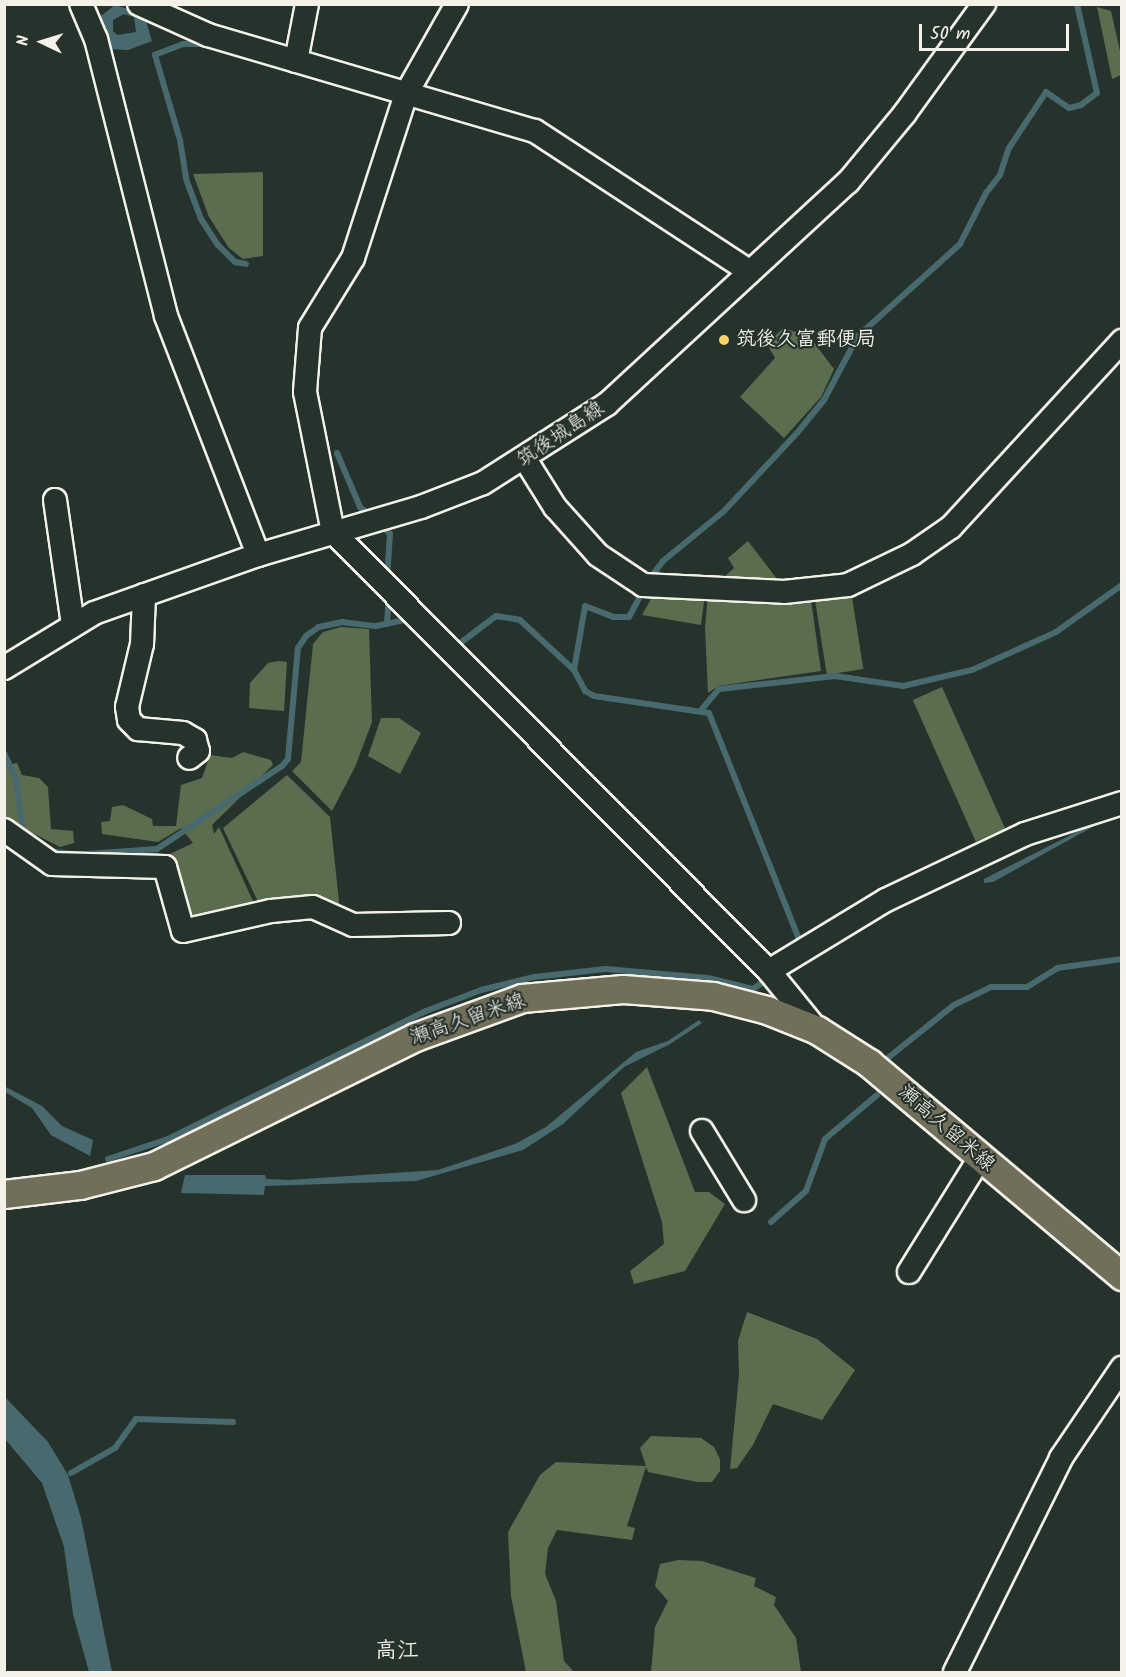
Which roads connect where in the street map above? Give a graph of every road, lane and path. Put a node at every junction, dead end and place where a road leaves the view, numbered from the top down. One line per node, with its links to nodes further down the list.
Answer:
1 (81, 4): 13 (street)
2 (139, 4): 6 (street)
3 (307, 4): 6 (street)
4 (457, 4): 7 (street)
5 (984, 4): 8 (street, 筑後城島線)
6 (296, 61): 7 (street)
7 (406, 94): 8 (street); 12 (street)
8 (749, 271): 10 (street, 筑後城島線)
9 (1122, 341): 10 (street)
10 (525, 459): 12 (street, 筑後城島線)
11 (55, 500): 15 (street)
12 (333, 532): 13 (street, 筑後城島線); 21 (street)
13 (258, 555): 14 (street, 筑後城島線)
14 (144, 595): 15 (street, 筑後城島線); 17 (street)
15 (73, 625): 16 (street, 筑後城島線)
16 (4, 668)
17 (189, 758)
18 (1122, 803): 21 (street)
19 (4, 830): 20 (street)
20 (449, 923)
21 (769, 971): 22 (street)
22 (817, 1030): 24 (main road, 瀬高久留米線); 25 (main road, 瀬高久留米線)
23 (702, 1131): 26 (street)
24 (980, 1158): 27 (street); 28 (main road, 瀬高久留米線)
25 (4, 1194)
26 (744, 1200)
27 (909, 1272)
28 (1122, 1276)
29 (1122, 1368): 30 (street)
30 (955, 1672)

